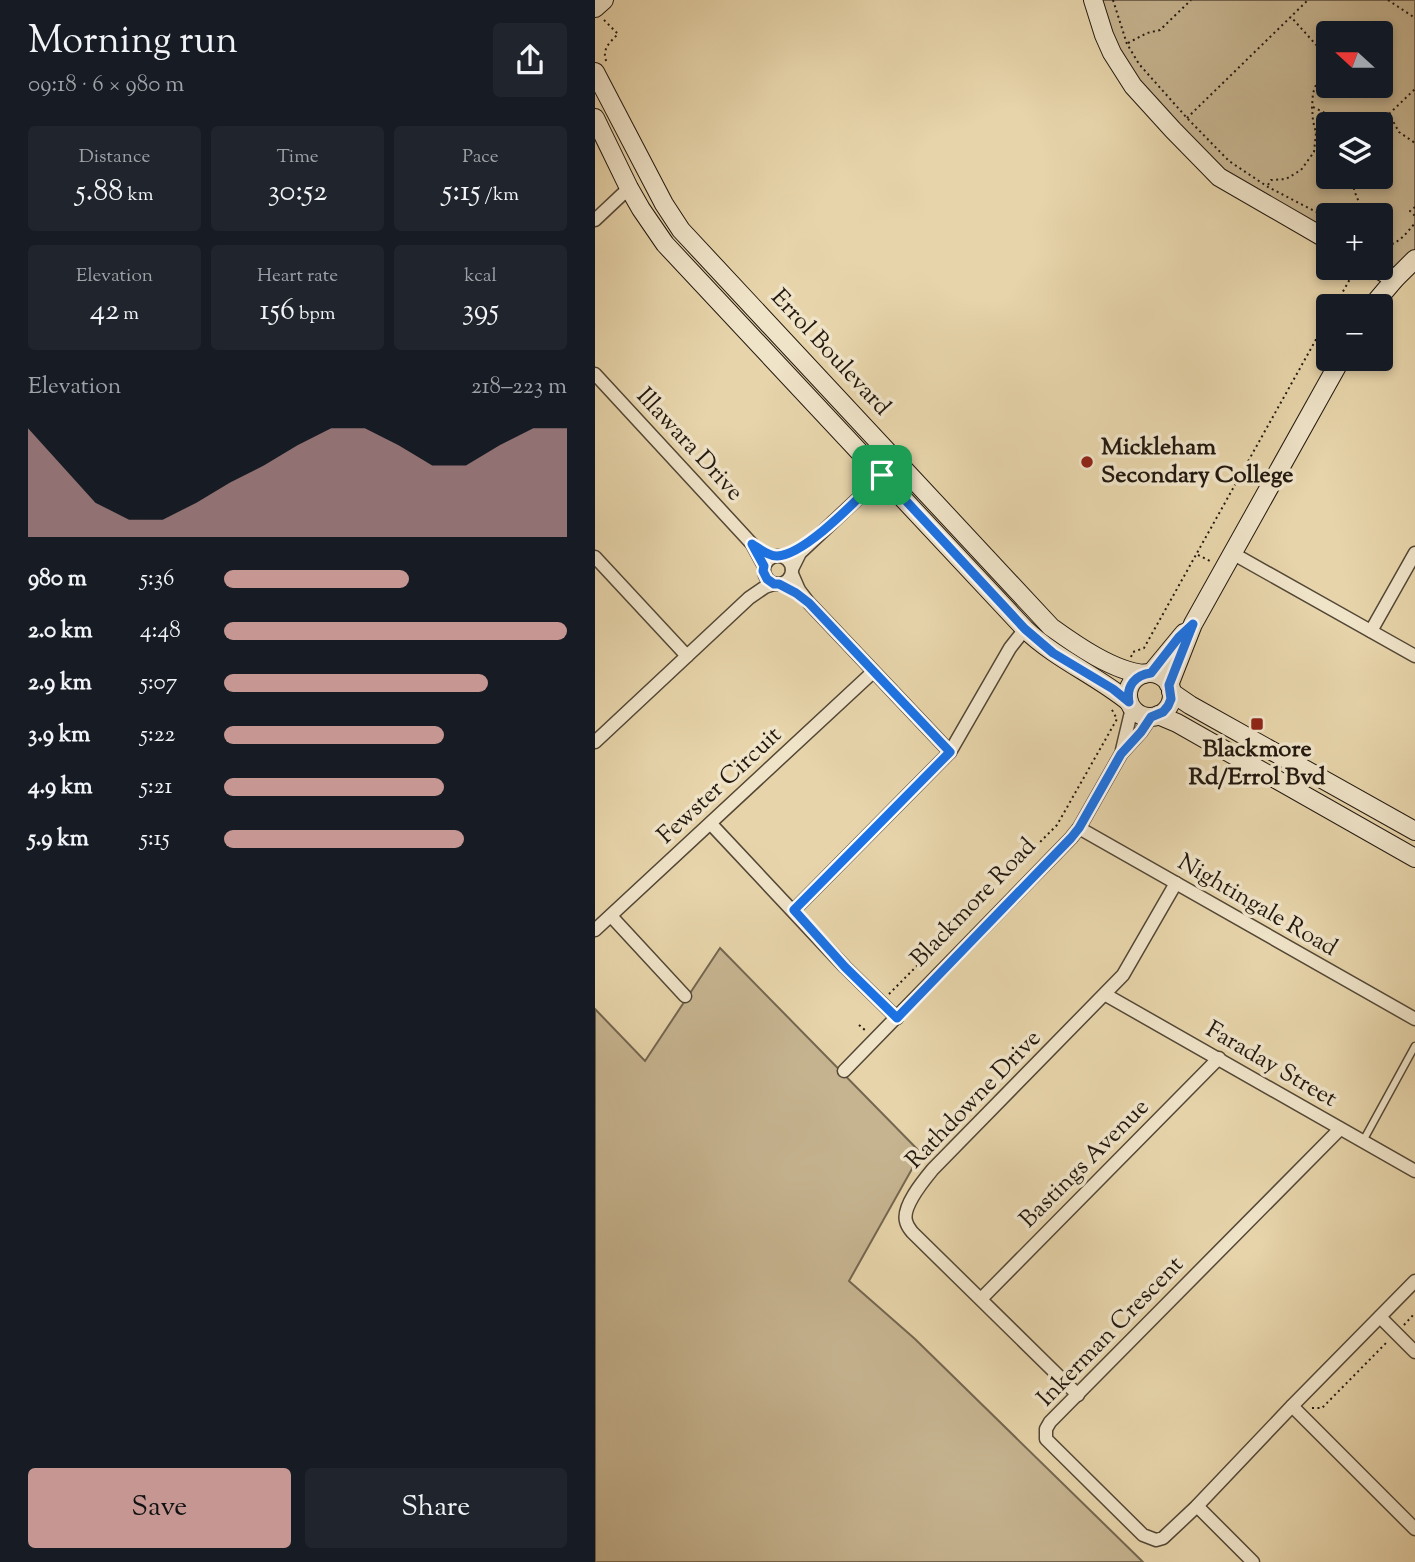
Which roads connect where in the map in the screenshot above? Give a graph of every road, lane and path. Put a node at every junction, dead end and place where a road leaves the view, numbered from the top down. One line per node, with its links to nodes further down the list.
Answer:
1 (604, 0): 7 (street)
2 (1093, 0): 10 (street)
3 (1112, 0): 10 (path)
4 (1191, 0): 10 (path)
5 (1308, 0): 8 (path)
6 (1388, 0): 9 (path)
7 (599, 14): 11 (path)
8 (1291, 17): 13 (path); 17 (path)
9 (1415, 18)
10 (1120, 48): 17 (path); 22 (street)
11 (602, 69): 53 (street, Errol Boulevard)
12 (1415, 89): 15 (path)
13 (1312, 107): 14 (path); 19 (path)
14 (1322, 112)
15 (1391, 112)
16 (595, 118): 21 (street, Errol Boulevard)
17 (1187, 118): 22 (path)
18 (1393, 121): 20 (path)
19 (1316, 133): 22 (path)
20 (1415, 143)
21 (629, 188): 26 (street); 35 (street, Errol Boulevard)
22 (1261, 193): 24 (path); 28 (street)
23 (1415, 207): 25 (path)
24 (1316, 214)
25 (1415, 216)
26 (595, 220)
27 (1415, 223): 29 (path)
28 (1316, 232)
29 (1393, 244)
30 (1415, 259): 31 (street)
31 (1395, 279): 32 (street)
32 (1382, 294)
33 (1334, 371): 38 (street)
34 (595, 374): 37 (street, Illawara Drive)
35 (882, 475): 36 (street); 48 (street, Errol Boulevard)
36 (816, 537): 40 (street); 43 (street)
37 (752, 544): 40 (street, Illawara Drive); 42 (street, Illawara Drive)
38 (1232, 553): 47 (street); 49 (street)
39 (1415, 553): 49 (street)
40 (777, 556): 42 (street); 43 (street)
41 (595, 557): 50 (street)
42 (764, 568): 44 (street); 45 (street)
43 (792, 571): 44 (street); 46 (street)
44 (776, 584): 45 (street); 46 (street)
45 (749, 598): 50 (street)
46 (809, 603): 52 (street)
47 (1193, 624): 53 (street); 54 (street)
48 (1025, 629): 55 (street, Errol Boulevard); 58 (street)
49 (1371, 631): 51 (street)
50 (687, 656): 57 (street)
51 (1415, 656)
52 (873, 672): 58 (street); 60 (street, Fewster Circuit)
53 (1148, 674): 54 (street); 55 (street)
54 (1170, 688): 56 (street); 62 (street)
55 (1131, 705): 56 (street); 59 (street, Blackmore Road)
56 (1154, 716): 59 (street, Blackmore Road); 63 (street)
57 (595, 741)
58 (950, 752): 65 (street)
59 (1121, 754): 61 (street, Blackmore Road)
60 (711, 824): 65 (street); 66 (street, Fewster Circuit)
61 (1079, 828): 64 (street, Nightingale Road); 70 (street, Blackmore Road)
62 (1415, 831)
63 (1415, 858)
64 (1176, 883): 68 (street, Rathdowne Drive); 71 (street, Nightingale Road)
65 (794, 910): 70 (street)
66 (611, 916): 67 (street, Fewster Circuit); 69 (street)
67 (595, 930)
68 (1106, 995): 73 (street, Faraday Street); 79 (street, Rathdowne Drive)
69 (685, 996)
70 (897, 1018): 74 (street, Blackmore Road)
71 (1415, 1019)
72 (1415, 1046): 76 (lane)
73 (1219, 1058): 75 (street, Faraday Street); 79 (street, Bastings Avenue)
74 (844, 1071)
75 (1340, 1129): 76 (street, Faraday Street); 84 (street, Inkerman Crescent)
76 (1363, 1142): 77 (street, Faraday Street)
77 (1415, 1171)
78 (1415, 1281): 81 (street, Inkerman Crescent)
79 (981, 1299): 84 (street, Rathdowne Drive)
80 (1415, 1313): 82 (path)
81 (1380, 1317): 82 (street); 85 (street, Inkerman Crescent)
82 (1396, 1333): 83 (street); 86 (path)
83 (1415, 1352)
84 (1077, 1395): 87 (street, Inkerman Crescent)
85 (1292, 1406): 86 (street); 87 (street, Inkerman Crescent)
86 (1303, 1417): 88 (street)
87 (1198, 1506): 89 (street)
88 (1415, 1529)
89 (1253, 1562)

